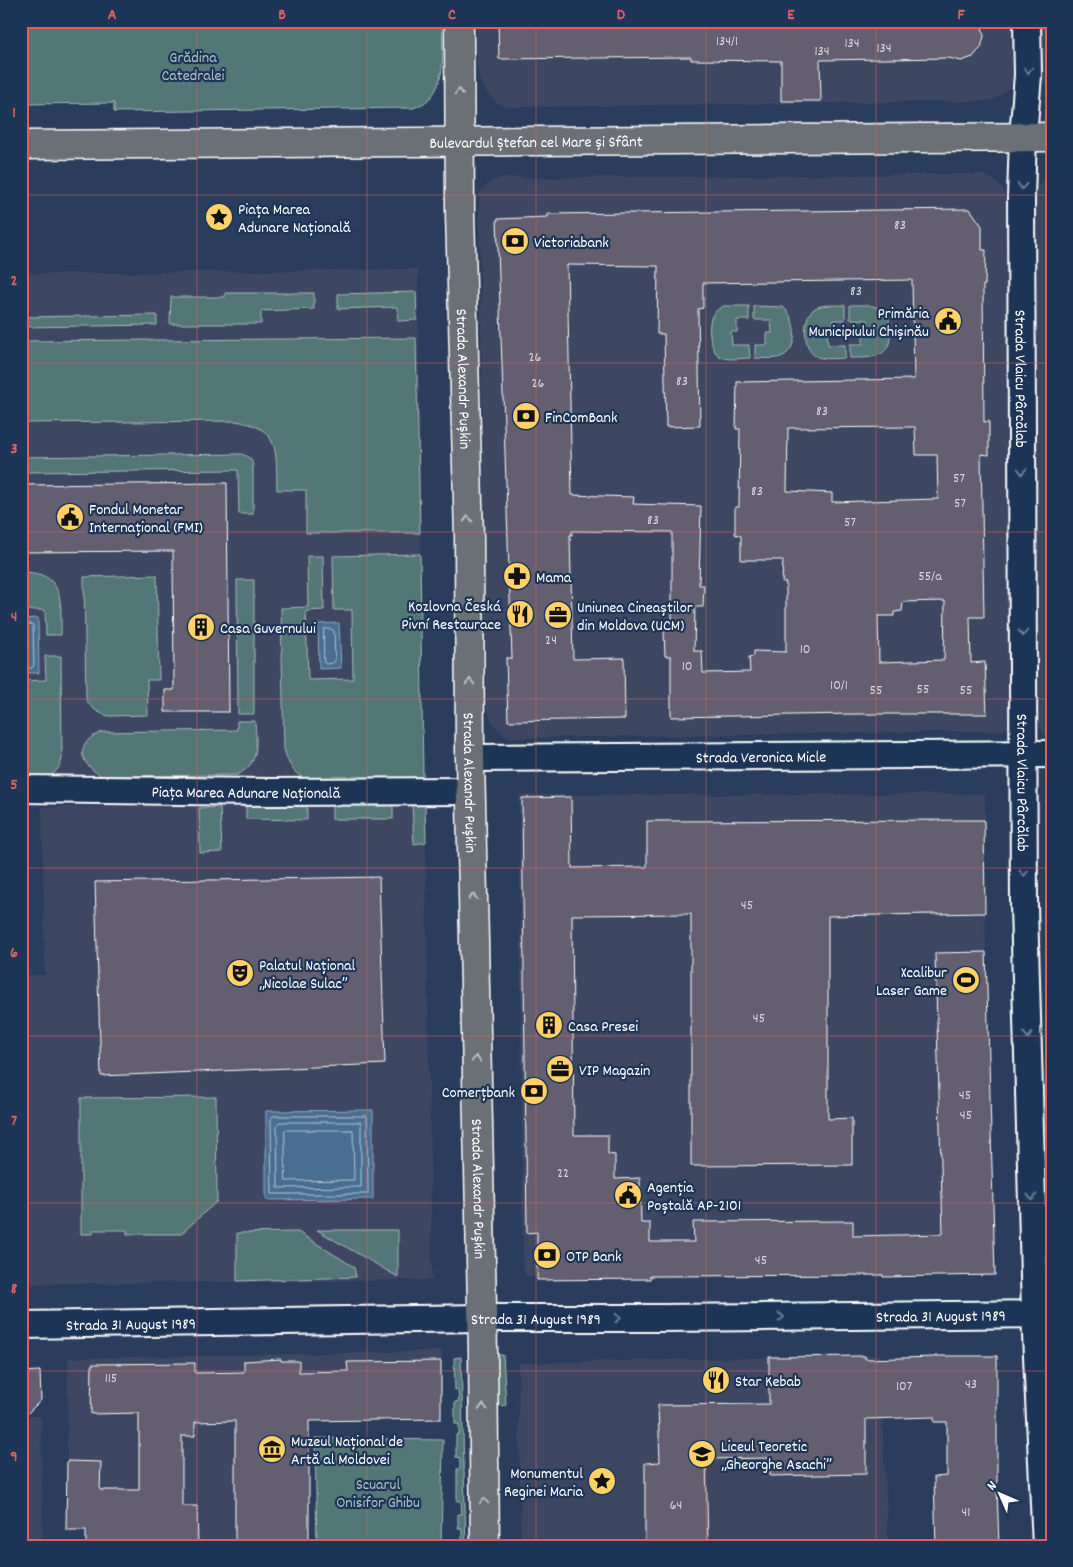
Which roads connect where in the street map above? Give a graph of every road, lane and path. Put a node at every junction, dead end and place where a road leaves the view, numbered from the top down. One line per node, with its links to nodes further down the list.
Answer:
1 (459, 21): 5 (main road, Strada Alexandr Pușkin, one-way to 1)
2 (1027, 21): 3 (street, Strada Vlaicu Pârcălab, one-way to 3)
3 (1023, 137): 4 (main road, Bulevardul Ștefan cel Mare și Sfânt); 5 (main road, Bulevardul Ștefan cel Mare și Sfânt); 7 (street, Strada Vlaicu Pârcălab, one-way to 7)
4 (1052, 137)
5 (460, 140): 6 (main road, Bulevardul Ștefan cel Mare și Sfânt); 9 (main road, Strada Alexandr Pușkin, one-way to 5)
6 (21, 145)
7 (1024, 754): 8 (street, Strada Veronica Micle); 9 (street, Strada Veronica Micle); 12 (street, Strada Vlaicu Pârcălab, one-way to 12)
8 (1052, 754)
9 (470, 758): 11 (main road, Strada Alexandr Pușkin)
10 (21, 789): 11 (street, Piața Marea Adunare Națională)
11 (471, 791): 13 (main road, Strada Alexandr Pușkin, one-way to 11)
12 (1043, 1314): 13 (street, Strada 31 August 1989, one-way to 12); 16 (street, Strada Vlaicu Pârcălab)
13 (482, 1318): 14 (street, Strada 31 August 1989); 15 (main road, Strada Alexandr Pușkin, one-way to 13)
14 (21, 1324)
15 (484, 1546)
16 (1046, 1546)

